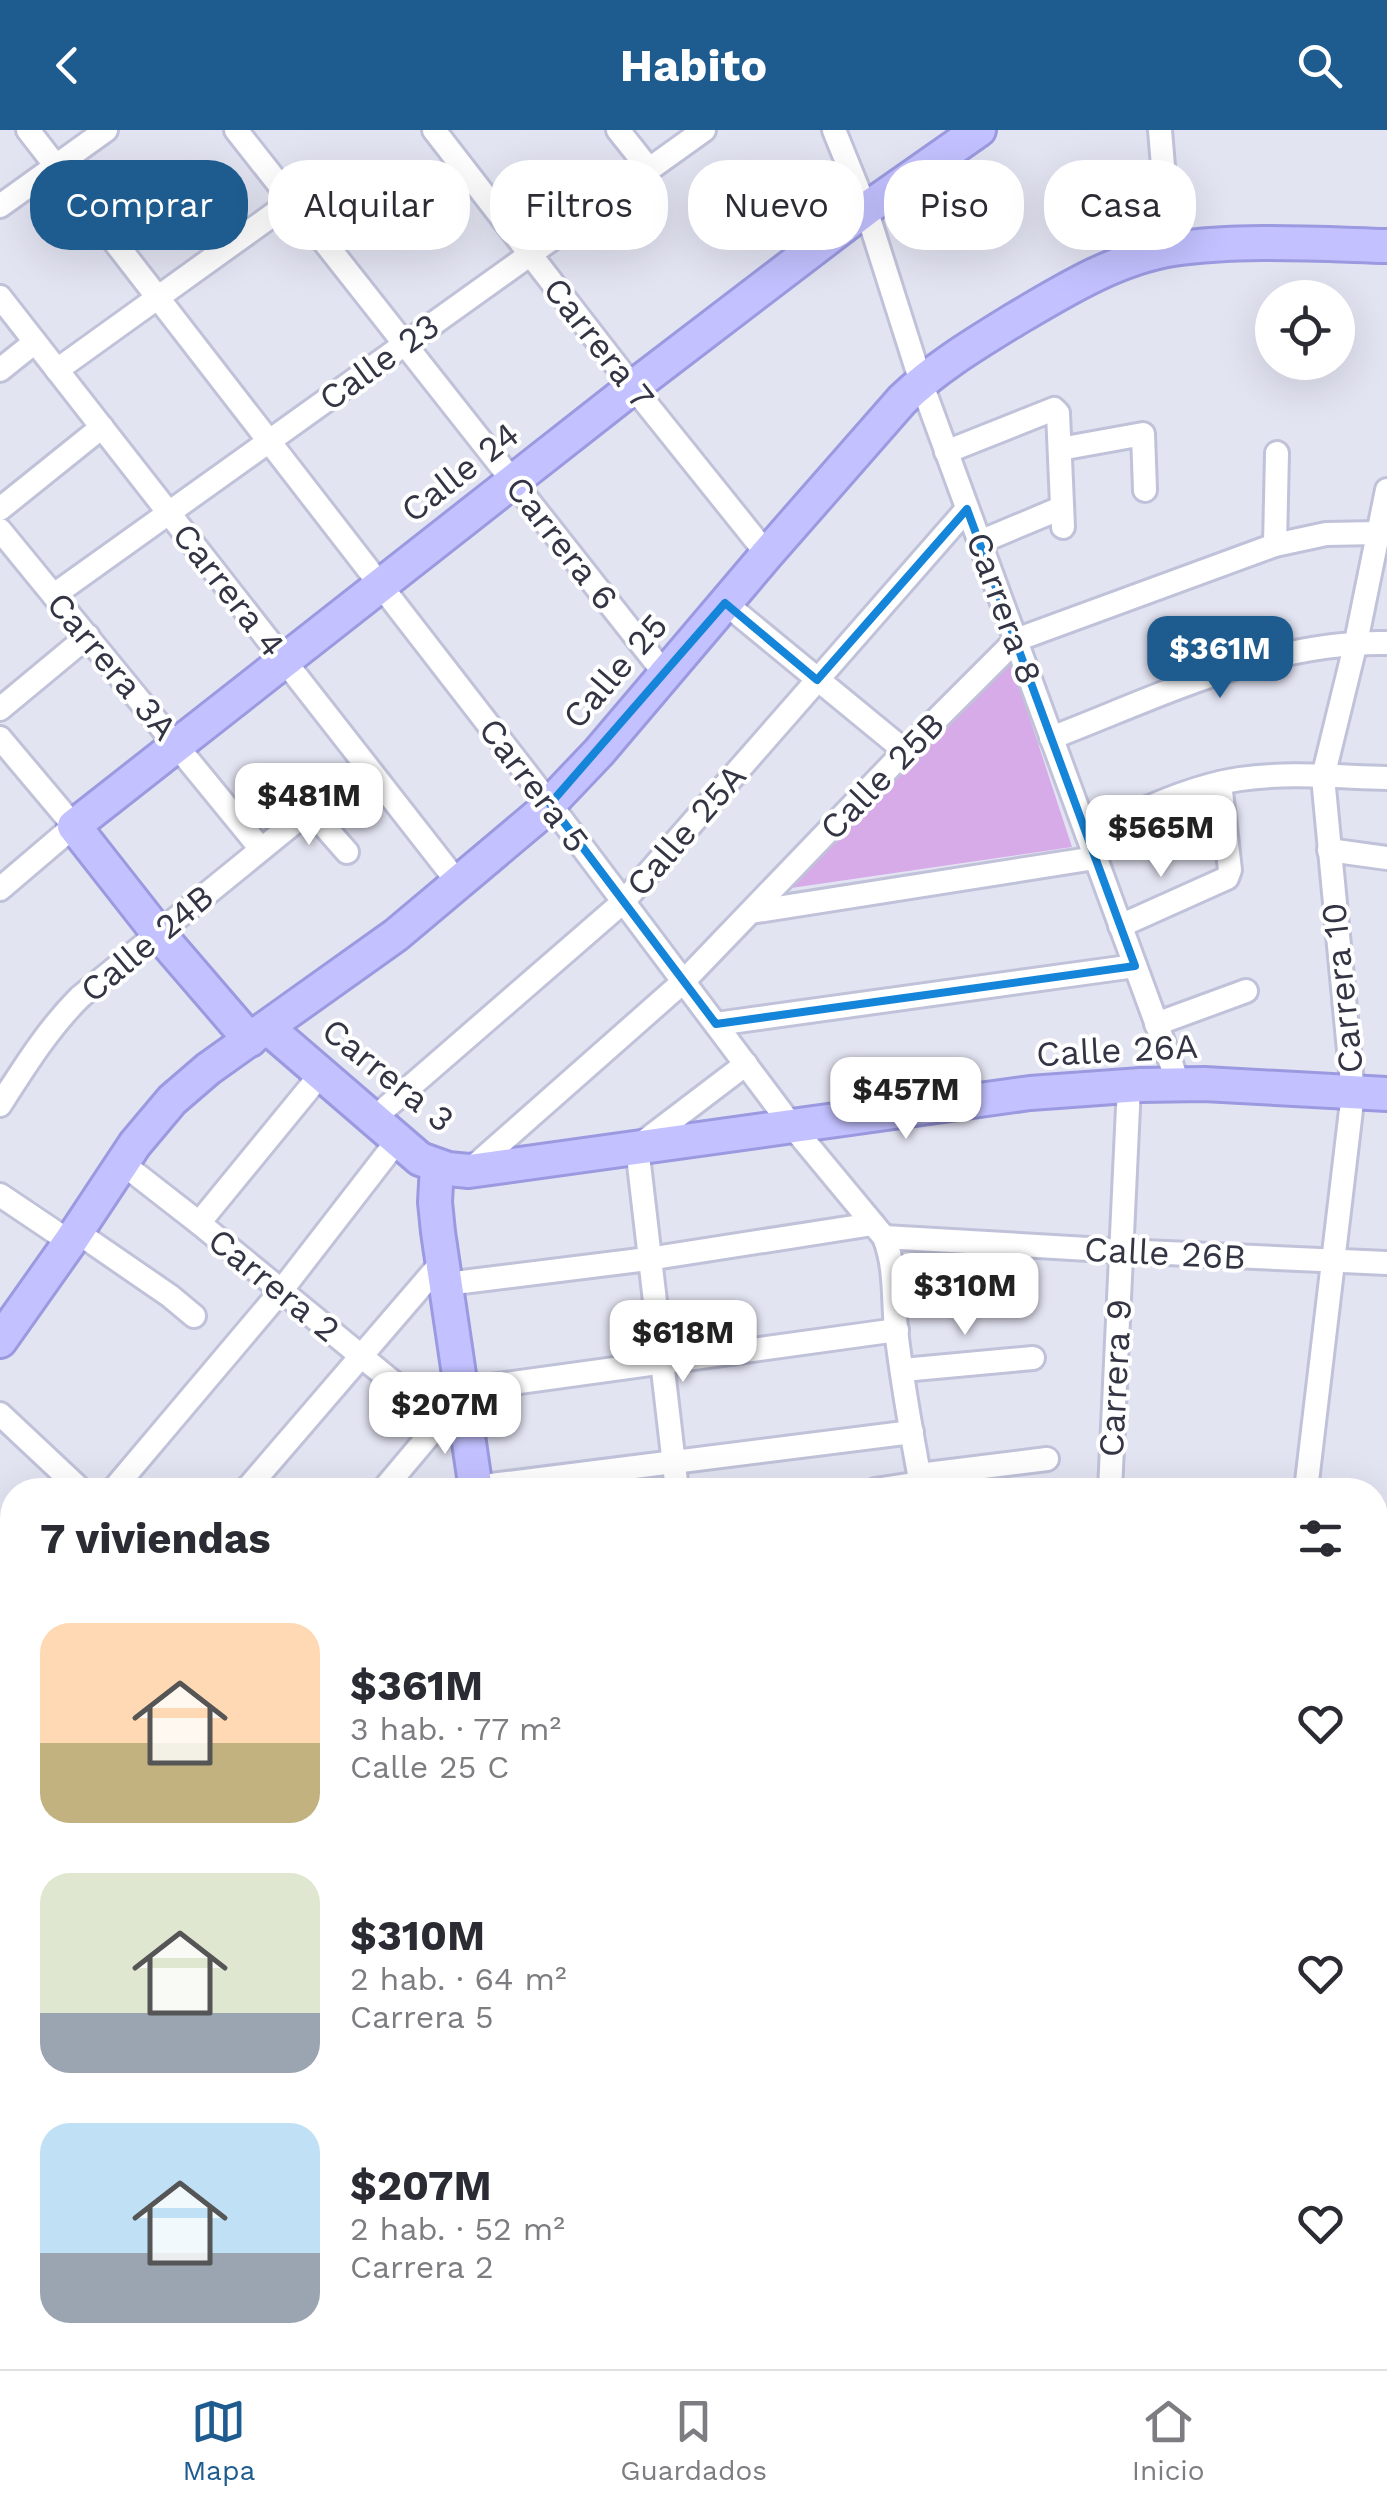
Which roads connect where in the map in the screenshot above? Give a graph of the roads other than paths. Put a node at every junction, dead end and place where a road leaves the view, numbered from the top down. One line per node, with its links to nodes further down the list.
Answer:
1 (28, 130): 10 (street, Carrera 5)
2 (106, 130): 11 (street)
3 (236, 130): 15 (street, Carrera 6)
4 (434, 130): 26 (street, Carrera 7)
5 (618, 130): 12 (street)
6 (704, 130): 13 (street, Calle 23)
7 (834, 130): 18 (street, Carrera 8)
8 (980, 130): 18 (street, Calle 24)
9 (1160, 130): 14 (street)
10 (51, 160)
11 (64, 160)
12 (643, 160)
13 (662, 160)
14 (1162, 160)
15 (268, 170)
16 (30, 185): 17 (street)
17 (0, 206)
18 (866, 209): 33 (street, Carrera 8); 34 (street, Calle 24)
19 (268, 217): 28 (street)
20 (1387, 246): 21 (street, Calle 25)
21 (1196, 247)
22 (120, 250): 28 (street, Carrera 5)
23 (331, 250): 30 (street, Carrera 6)
24 (536, 250): 26 (street, Calle 23)
25 (1170, 250): 33 (street, Calle 25)
26 (530, 254): 30 (street, Calle 23); 34 (street, Carrera 7)
27 (0, 297): 29 (street, Carrera 4)
28 (157, 298): 32 (street); 36 (street, Carrera 5)
29 (35, 342): 31 (street); 32 (street, Carrera 4)
30 (405, 344): 36 (street, Calle 23); 40 (street, Carrera 6)
31 (0, 370)
32 (57, 370): 35 (street, Carrera 4)
33 (921, 382): 38 (street, Carrera 8); 50 (street, Calle 25)
34 (633, 387): 40 (street, Calle 24); 50 (street, Carrera 7)
35 (102, 427): 43 (street); 45 (street, Carrera 4)
36 (269, 441): 45 (street, Calle 23); 51 (street, Carrera 5)
37 (1060, 449): 38 (street); 41 (street); 47 (street)
38 (946, 452): 44 (street, Carrera 8)
39 (1277, 453): 49 (street)
40 (514, 481): 51 (street, Calle 24); 59 (street, Carrera 6)
41 (1144, 490)
42 (1387, 490): 48 (street, Carrera 10)
43 (0, 509)
44 (967, 509): 47 (street, Carrera 8); 60 (street, Calle 25A)
45 (169, 513): 52 (street, Calle 23); 58 (street, Carrera 4)
46 (0, 530): 52 (street, Carrera 3A)
47 (980, 542): 55 (street, Carrera 8)
48 (1380, 542): 49 (street, Calle 25B); 56 (street, Carrera 10)
49 (1275, 545): 55 (street, Calle 25B)
50 (766, 554): 53 (street, Calle 25)
51 (380, 586): 58 (street, Calle 24); 70 (street, Carrera 5)
52 (54, 595): 54 (street, Carrera 3A)
53 (725, 603): 59 (street, Calle 25); 60 (street)
54 (88, 636): 61 (street); 64 (street, Carrera 3A)
55 (1016, 640): 63 (street, Carrera 8); 65 (street, Calle 25B)
56 (1356, 642): 57 (street); 63 (street); 67 (street, Carrera 10)
57 (1387, 643)
58 (284, 661): 64 (street, Calle 24); 66 (street, Carrera 4)
59 (665, 674): 70 (street, Calle 25)
60 (816, 680): 65 (street); 81 (street, Calle 25A)
61 (0, 710)
62 (0, 738): 72 (street, Carrera 3)
63 (1052, 738): 73 (street, Carrera 8)
64 (178, 745): 72 (street, Calle 24); 74 (street, Carrera 3A)
65 (905, 751): 82 (street, Calle 25B)
66 (365, 765): 71 (street, Calle 24B); 79 (street, Carrera 4)
67 (1324, 776): 68 (street); 69 (street); 75 (street, Carrera 10)
68 (1387, 778)
69 (1220, 783): 73 (street); 83 (street)
70 (550, 804): 79 (street, Calle 25); 81 (street, Carrera 5)
71 (310, 810): 74 (street, Calle 24B); 76 (street)
72 (74, 826): 80 (street, Calle 24); 84 (street, Carrera 3)
73 (1086, 834): 77 (street, Carrera 8)
74 (262, 849): 84 (street, Calle 24B)
75 (1329, 850): 78 (street); 95 (street, Carrera 10)
76 (347, 852)
77 (1095, 858): 82 (street); 83 (street, Carrera 8)
78 (1387, 858)
79 (459, 884): 90 (street, Calle 25)
80 (0, 889)
81 (623, 902): 86 (street, Carrera 5); 99 (street, Calle 25A)
82 (751, 912): 86 (street, Calle 25B)
83 (1120, 926): 85 (street, Carrera 8)
84 (158, 933): 90 (street, Carrera 3); 97 (street, Calle 24B)
85 (1135, 966): 88 (street); 89 (street, Carrera 8)
86 (684, 981): 88 (street, Carrera 5); 102 (street, Calle 25B)
87 (1246, 991): 89 (street)
88 (716, 1024): 91 (street, Carrera 5)
89 (1156, 1024): 93 (street, Carrera 8)
90 (259, 1034): 92 (street, Carrera 3); 101 (street, Calle 25)
91 (746, 1064): 98 (street, Carrera 5); 100 (street)
92 (321, 1074): 99 (street, Carrera 3); 104 (street)
93 (1178, 1084): 94 (street, Calle 26A); 95 (street, Calle 26A)
94 (1128, 1086): 98 (street, Calle 26A); 107 (street, Carrera 9)
95 (1353, 1092): 96 (street, Calle 26A); 109 (street, Carrera 10)
96 (1387, 1094)
97 (0, 1104)
98 (792, 1126): 100 (street, Calle 26A); 105 (street, Carrera 5)
99 (385, 1130): 102 (street, Carrera 3); 112 (street, Calle 25A)
100 (637, 1147): 102 (street, Calle 26A); 108 (street)
101 (122, 1164): 104 (street, Carrera 2); 106 (street, Calle 25)
102 (453, 1168): 111 (street, Carrera 3)
103 (0, 1195): 106 (street)
104 (199, 1223): 112 (street, Carrera 2)
105 (878, 1231): 107 (street, Calle 26B); 108 (street, Calle 26B); 114 (street, Carrera 5)
106 (74, 1237): 113 (street); 115 (street, Calle 25)
107 (1122, 1252): 109 (street, Calle 26B); 136 (street, Carrera 9)
108 (648, 1259): 111 (street, Calle 26B); 118 (street)
109 (1333, 1260): 110 (street, Calle 26B); 137 (street, Carrera 10)
110 (1387, 1263)
111 (444, 1273): 116 (street); 120 (street, Carrera 3)
112 (282, 1291): 116 (street, Carrera 2); 128 (street, Calle 25A)
113 (194, 1316)
114 (896, 1330): 118 (street); 119 (street, Carrera 5)
115 (0, 1341)
116 (362, 1356): 122 (street, Carrera 2); 129 (street)
117 (1033, 1358): 119 (street)
118 (662, 1361): 120 (street); 126 (street)
119 (902, 1370): 123 (street, Carrera 5)
120 (462, 1390): 122 (street); 124 (street, Carrera 3)
121 (0, 1414): 127 (street)
122 (441, 1421): 124 (street, Carrera 2); 130 (street)
123 (912, 1432): 126 (street); 134 (street, Carrera 5)
124 (470, 1446): 131 (street, Carrera 3)
125 (1047, 1459): 135 (street)
126 (674, 1462): 132 (street); 133 (street)
127 (68, 1478)
128 (122, 1478)
129 (256, 1478)
130 (392, 1478)
131 (475, 1478)
132 (552, 1478)
133 (676, 1478)
134 (919, 1478)
135 (946, 1478)
136 (1111, 1478)
137 (1307, 1478)

